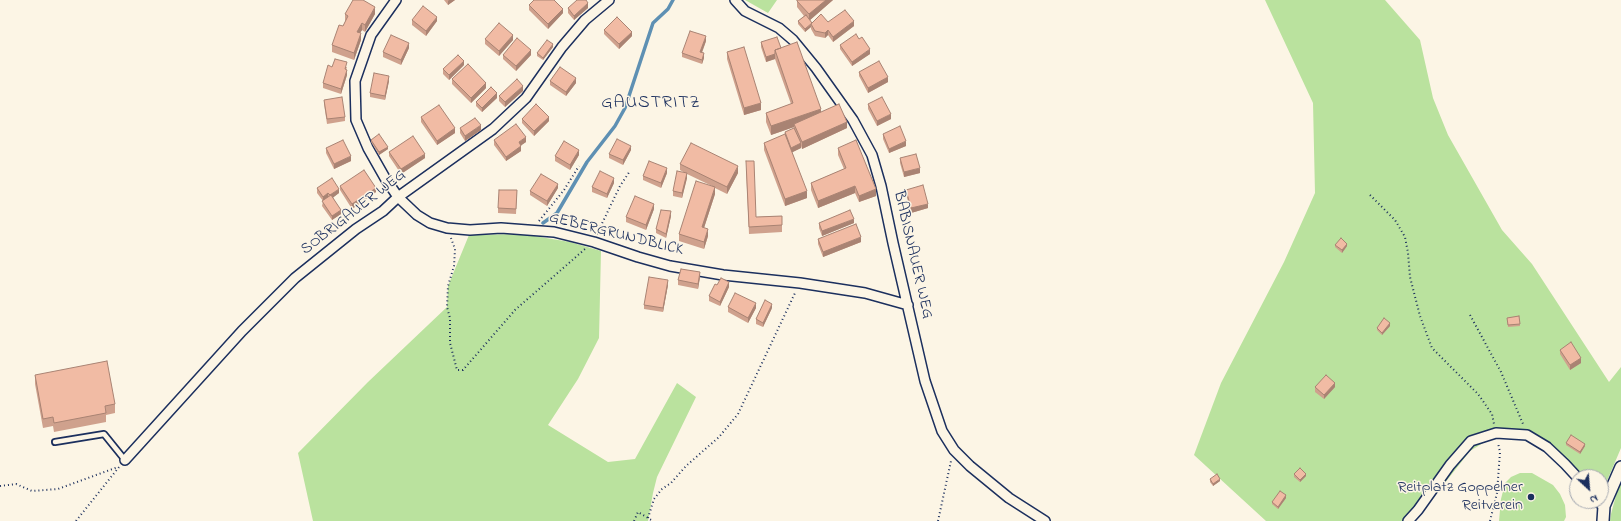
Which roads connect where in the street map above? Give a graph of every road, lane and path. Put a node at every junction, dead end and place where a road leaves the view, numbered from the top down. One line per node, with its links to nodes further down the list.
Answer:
1 (396, 0): 7 (street, GEBERGRUNDBLICK)
2 (609, 0): 7 (street, SOBRIGAUER WEG)
3 (735, 0): 12 (street, BABISNAUER WEG)
4 (579, 166): 9 (path)
5 (630, 171): 10 (path)
6 (1370, 195): 14 (path)
7 (398, 197): 8 (street, GEBERGRUNDBLICK); 18 (street, SOBRIGAUER WEG)
8 (447, 228): 9 (street, GEBERGRUNDBLICK); 10 (path)
9 (531, 230): 10 (street, GEBERGRUNDBLICK)
10 (594, 242): 11 (street, GEBERGRUNDBLICK)
11 (800, 283): 12 (street, GEBERGRUNDBLICK); 24 (path)
12 (908, 305): 17 (street, BABISNAUER WEG)
13 (1470, 315): 15 (path)
14 (1496, 433): 15 (street); 30 (street); 31 (path)
15 (1527, 435): 20 (street)
16 (55, 442): 18 (lane)
17 (954, 450): 28 (path); 29 (street, BABISNAUER WEG)
18 (122, 464): 21 (path); 25 (path)
19 (1621, 467): 22 (street)
20 (1570, 469)
21 (0, 486)
22 (1609, 488)
23 (1601, 509): 32 (street)
24 (648, 518): 26 (path); 27 (path)
25 (76, 521)
26 (634, 521)
27 (653, 521)
28 (938, 521)
29 (1045, 521)
30 (1408, 521)
31 (1490, 521)
32 (1603, 521)

